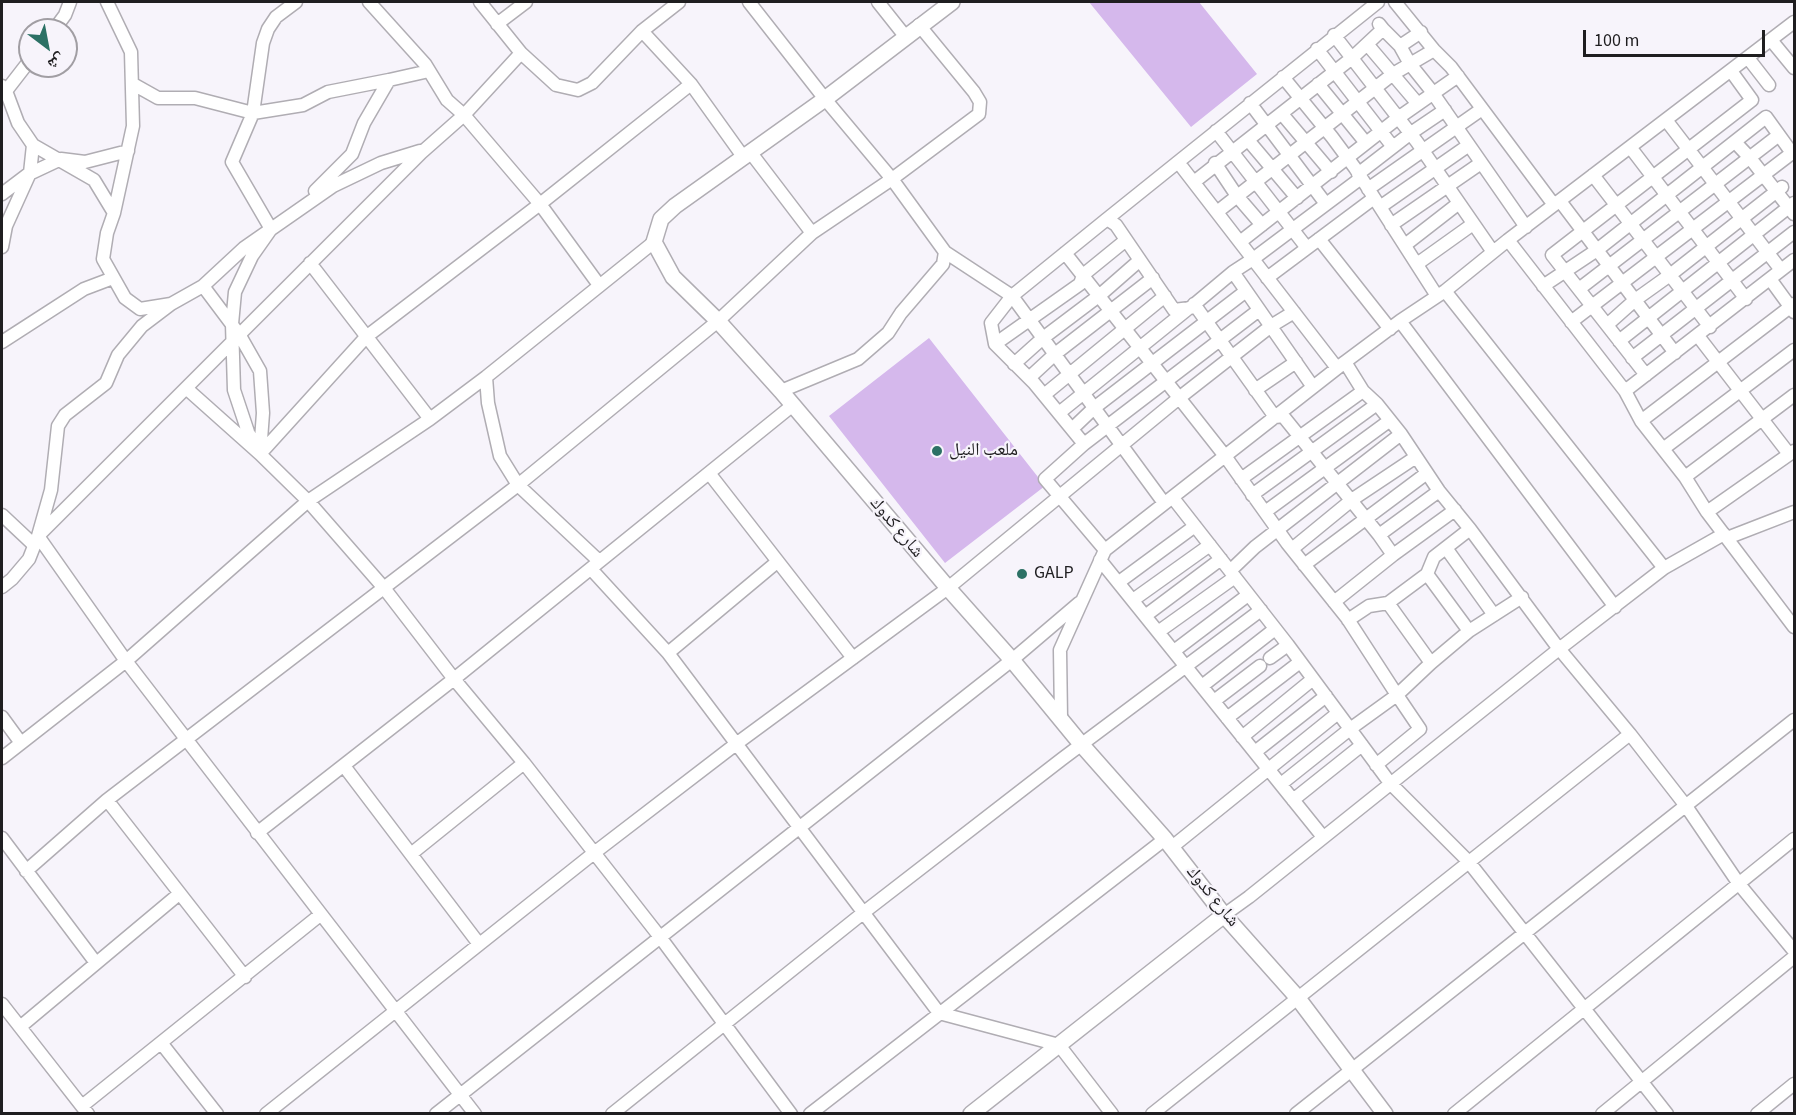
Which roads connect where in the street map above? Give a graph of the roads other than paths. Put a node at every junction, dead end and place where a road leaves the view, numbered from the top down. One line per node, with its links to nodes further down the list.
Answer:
1 (70, 2): 13 (street)
2 (107, 2): 39 (street)
3 (296, 2): 53 (street)
4 (369, 2): 32 (street)
5 (480, 2): 15 (street)
6 (526, 2): 15 (street)
7 (679, 2): 17 (street)
8 (749, 2): 47 (street)
9 (879, 2): 20 (street)
10 (952, 2): 16 (street)
11 (1395, 2): 18 (street)
12 (1370, 4): 19 (street)
13 (64, 18)
14 (1794, 22): 21 (street)
15 (497, 24): 26 (street)
16 (919, 25): 20 (street); 96 (street)
17 (642, 31): 26 (street); 40 (street)
18 (1421, 32): 23 (street); 25 (street)
19 (1334, 35): 24 (street); 27 (street)
20 (905, 36): 47 (street)
21 (1771, 40): 28 (street); 30 (street)
22 (1367, 44): 23 (street); 27 (street); 35 (street)
23 (1400, 46): 29 (street)
24 (1317, 49): 33 (street); 37 (street)
25 (1434, 50): 29 (street); 36 (street)
26 (521, 52): 56 (street)
27 (1352, 58): 33 (street); 43 (street)
28 (1748, 58): 31 (street); 42 (street)
29 (1410, 64): 35 (street); 45 (street)
30 (1794, 68)
31 (1731, 70): 58 (street); 75 (street)
32 (429, 71): 38 (street); 56 (street)
33 (1334, 71): 41 (street); 48 (street)
34 (18, 73): 44 (street)
35 (1393, 74): 43 (street); 50 (street)
36 (1458, 76): 45 (street); 51 (street)
37 (1283, 77): 46 (street); 49 (street)
38 (389, 80): 53 (street); 115 (street)
39 (133, 84): 53 (street); 77 (street)
40 (691, 84): 80 (street); 110 (street)
41 (1318, 84): 46 (street); 54 (street)
42 (1769, 85)
43 (1375, 88): 48 (street); 57 (street)
44 (3, 90): 70 (street)
45 (1433, 93): 50 (street); 52 (street)
46 (1301, 98): 55 (street); 60 (street)
47 (825, 99): 80 (street); 96 (street)
48 (1358, 101): 54 (street); 63 (street)
49 (1250, 103): 59 (street); 62 (street)
50 (1418, 104): 57 (street)
51 (1482, 109): 61 (street); 109 (street)
52 (1445, 110): 61 (street); 64 (street)
53 (253, 113): 127 (street)
54 (1342, 113): 60 (street); 69 (street)
55 (1282, 114): 59 (street); 67 (street)
56 (464, 116): 74 (street); 110 (street)
57 (1398, 118): 63 (street); 64 (street)
58 (1666, 120): 73 (street); 75 (street)
59 (1266, 126): 66 (street); 79 (street)
60 (1324, 127): 67 (street); 81 (street)
61 (1457, 127): 71 (street); 76 (street)
62 (1216, 131): 78 (street); 84 (street)
63 (1381, 131): 69 (street); 72 (street)
64 (1410, 133): 72 (street); 76 (street)
65 (1779, 135): 68 (street); 82 (street); 92 (street)
66 (1248, 140): 78 (street); 87 (street)
67 (1306, 142): 79 (street); 90 (street)
68 (1735, 142): 82 (street); 89 (street)
69 (1366, 143): 81 (street)
70 (33, 145): 83 (street); 91 (street)
71 (1468, 145): 86 (street); 88 (street)
72 (1393, 147): 93 (street)
73 (1630, 147): 94 (street); 95 (street)
74 (425, 149): 115 (street); 154 (street)
75 (1688, 149): 89 (street); 95 (street)
76 (1423, 150): 88 (street); 107 (street)
77 (128, 151): 83 (street); 119 (street)
78 (1232, 152): 85 (street); 98 (street)
79 (1289, 155): 87 (street); 100 (street)
80 (747, 156): 132 (street); 138 (street)
81 (1347, 158): 90 (street); 93 (street)
82 (1750, 158): 92 (street); 99 (street)
83 (61, 159): 91 (street); 119 (street)
84 (1178, 162): 97 (street); 120 (street)
85 (1215, 163): 97 (street); 105 (street)
86 (1481, 163): 101 (street); 126 (street)
87 (1273, 168): 98 (street); 106 (street)
88 (1435, 168): 101 (street); 107 (street)
89 (1702, 168): 99 (street); 104 (street)
90 (1331, 172): 100 (street)
91 (30, 173): 103 (street); 141 (street)
92 (1763, 175): 102 (street); 108 (street)
93 (1359, 176): 107 (street); 111 (street)
94 (1593, 176): 109 (street); 113 (street)
95 (1653, 176): 104 (street); 113 (street)
96 (892, 179): 132 (street); 145 (street)
97 (1194, 182): 116 (street)
98 (1255, 182): 105 (street); 117 (street)
99 (1715, 184): 108 (street); 118 (street)
100 (1314, 185): 106 (street); 111 (street)
101 (1447, 185): 112 (street); 125 (street)
102 (1779, 190): 114 (street); 121 (street)
103 (2, 194)
104 (1667, 195): 118 (street); 123 (street)
105 (1238, 196): 116 (street); 124 (street)
106 (1297, 198): 117 (street)
107 (1374, 198): 125 (street); 134 (street)
108 (1729, 202): 121 (street); 129 (street)
109 (1557, 203): 126 (street); 130 (street)
110 (540, 204): 168 (street); 201 (street)
111 (1326, 204): 128 (street)
112 (1459, 204): 122 (street); 140 (street)
113 (1616, 205): 123 (street); 130 (street)
114 (1793, 208): 133 (street)
115 (296, 212): 127 (street)
116 (1217, 212): 139 (street)
117 (1279, 212): 124 (street); 128 (street)
118 (1680, 212): 129 (street); 137 (street)
119 (114, 213): 162 (street)
120 (1107, 219): 135 (street); 147 (street)
121 (1742, 219): 133 (street); 142 (street)
122 (1473, 224): 146 (street); 155 (street)
123 (1630, 224): 137 (street); 144 (street)
124 (1262, 225): 139 (street)
125 (1391, 225): 140 (street)
126 (1526, 227): 136 (street)
127 (271, 229): 169 (street); 198 (street)
128 (1293, 229): 143 (street); 150 (street)
129 (1693, 230): 142 (street); 149 (street)
130 (1583, 231): 144 (street); 159 (street)
131 (1794, 232): 148 (street)
132 (812, 233): 191 (street)
133 (1754, 235): 148 (street); 153 (street)
134 (1319, 239): 143 (street); 193 (street)
135 (1126, 240): 151 (street); 160 (street)
136 (1508, 240): 146 (street); 170 (street)
137 (1643, 240): 149 (street); 156 (street)
138 (654, 242): 168 (street); 191 (street, شارع كدوك)
139 (1240, 242): 150 (street)
140 (1405, 245): 155 (street)
141 (2, 247)
142 (1706, 247): 153 (street); 161 (street)
143 (1307, 248): 164 (street)
144 (1597, 250): 156 (street); 159 (street)
145 (945, 252): 176 (street); 227 (street)
146 (1493, 252): 174 (street)
147 (1065, 253): 160 (street); 176 (street)
148 (1768, 253): 157 (street); 166 (street)
149 (1657, 258): 161 (street); 167 (street)
150 (1253, 259): 158 (street); 164 (street)
151 (1140, 260): 163 (street); 175 (street)
152 (1794, 260): 157 (street)
153 (1718, 262): 166 (street); 173 (street)
154 (310, 263): 198 (street); 201 (street)
155 (1417, 264): 174 (street)
156 (1609, 265): 167 (street); 171 (street)
157 (1781, 270): 165 (street)
158 (1233, 272): 172 (street); 181 (street)
159 (1566, 272): 170 (street); 171 (street)
160 (1083, 275): 175 (street); 189 (street)
161 (1670, 275): 173 (street); 179 (street)
162 (113, 278): 180 (street); 205 (street)
163 (1153, 278): 177 (street); 185 (street)
164 (1268, 278): 187 (street)
165 (1770, 279): 178 (street); 184 (street)
166 (1732, 280): 178 (street); 183 (street)
167 (1622, 283): 179 (street); 182 (street)
168 (599, 285): 220 (street)
169 (203, 286): 180 (street); 198 (street)
170 (1543, 286): 192 (street)
171 (1579, 289): 182 (street)
172 (1246, 291): 186 (street); 190 (street)
173 (1682, 291): 183 (street); 188 (street)
174 (1441, 294): 193 (street); 289 (street)
175 (1100, 295): 185 (street); 202 (street)
176 (1012, 296): 189 (street); 206 (street)
177 (1165, 296): 181 (street); 197 (street)
178 (1746, 299): 196 (street)
179 (1635, 300): 188 (street); 194 (street)
180 (171, 304): 279 (street)
181 (1192, 306): 190 (street); 207 (street)
182 (1592, 306): 192 (street); 194 (street)
183 (1696, 308): 196 (street); 199 (street)
184 (1793, 308): 214 (street)
185 (1110, 310): 197 (street); 210 (street)
186 (1259, 310): 195 (street); 203 (street)
187 (1294, 312): 195 (street); 217 (street)
188 (1648, 317): 199 (street); 204 (street)
189 (1030, 320): 202 (street); 206 (street)
190 (1206, 320): 203 (street); 216 (street)
191 (718, 321): 227 (street, شارع كدوك); 261 (street)
192 (1571, 322): 228 (street)
193 (1395, 325): 217 (street); 302 (street)
194 (1607, 325): 204 (street)
195 (1270, 326): 211 (street); 213 (street)
196 (1710, 327): 200 (street)
197 (1124, 328): 207 (street); 218 (street)
198 (234, 333): 224 (street); 252 (street); 252 (street)
199 (1661, 334): 209 (street); 212 (street)
200 (1698, 336): 209 (street); 214 (street)
201 (366, 337): 239 (street); 252 (street)
202 (1043, 338): 210 (street); 215 (street)
203 (1220, 340): 211 (street); 222 (street)
204 (1619, 341): 212 (street)
205 (2, 342)
206 (995, 345): 215 (street)
207 (1140, 348): 216 (street); 230 (street)
208 (1794, 350): 229 (street)
209 (1675, 353): 219 (street)
210 (1055, 354): 218 (street); 221 (street)
211 (1231, 356): 225 (street); 233 (street)
212 (1632, 358): 219 (street)
213 (1296, 362): 223 (street); 225 (street)
214 (1719, 363): 229 (street); 242 (street)
215 (1014, 364): 221 (street)
216 (1152, 364): 222 (street); 236 (street)
217 (1341, 365): 223 (street); 226 (street)
218 (1070, 374): 230 (street); 231 (street)
219 (1646, 375): 228 (street)
220 (486, 377): 239 (street); 261 (street)
221 (1029, 378): 231 (street)
222 (1166, 381): 233 (street); 243 (street)
223 (1313, 387): 238 (street)
224 (186, 388): 252 (street); 279 (street)
225 (1255, 390): 238 (street)
226 (1363, 390): 234 (street); 246 (street)
227 (781, 391): 235 (street, شارع كدوك)
228 (1625, 391): 242 (street)
229 (1741, 392): 240 (street); 249 (street)
230 (1084, 393): 236 (street); 237 (street)
231 (1044, 395): 237 (street)
232 (1794, 395): 240 (street)
233 (1179, 398): 248 (street); 253 (street)
234 (1377, 404): 241 (street); 250 (street)
235 (793, 405): 257 (street); 295 (street, شارع كدوك)
236 (1094, 408): 243 (street); 244 (street)
237 (1059, 413): 244 (street)
238 (1275, 417): 246 (street); 253 (street)
239 (430, 419): 266 (street)
240 (1763, 420): 251 (street); 258 (street)
241 (1389, 421): 245 (street); 255 (street)
242 (1641, 421): 249 (street)
243 (1108, 426): 247 (street); 248 (street)
244 (1072, 429): 247 (street)
245 (1401, 435): 254 (street); 260 (street)
246 (1299, 436): 250 (street); 259 (street)
247 (1084, 444): 264 (street)
248 (1121, 444): 264 (street); 265 (street)
249 (1663, 449): 258 (street)
250 (1312, 452): 255 (street); 263 (street)
251 (1792, 453): 270 (street)
252 (260, 454): 266 (street)
253 (1225, 456): 259 (street); 265 (street)
254 (1416, 457): 256 (street); 267 (street)
255 (1325, 468): 260 (street); 269 (street)
256 (1427, 472): 262 (street); 273 (street)
257 (709, 473): 286 (street); 287 (street)
258 (1684, 477): 270 (street)
259 (1241, 479): 263 (street)
260 (1337, 484): 267 (street); 276 (street)
261 (518, 485): 286 (street); 294 (street)
262 (1439, 491): 268 (street); 277 (street)
263 (1252, 495): 269 (street)
264 (1059, 496): 283 (street); 295 (street)
265 (1168, 500): 274 (street); 283 (street)
266 (308, 501): 294 (street); 317 (street)
267 (1351, 501): 273 (street); 282 (street)
268 (1455, 510): 275 (street); 284 (street)
269 (1265, 512): 276 (street)
270 (1707, 512): 278 (street)
271 (1794, 512): 278 (street)
272 (2, 515): 279 (street)
273 (1365, 518): 277 (street); 288 (street)
274 (1195, 526): 280 (street); 292 (street)
275 (1470, 529): 281 (street); 297 (street)
276 (1277, 530): 282 (street); 290 (street)
277 (1379, 535): 284 (street)
278 (1725, 536): 289 (street); 307 (street)
279 (36, 541): 293 (street); 317 (street)
280 (1210, 545): 285 (street); 298 (street)
281 (1446, 548): 291 (street); 304 (street)
282 (1292, 549): 288 (street)
283 (1102, 555): 292 (street); 299 (street)
284 (1393, 555): 300 (street)
285 (1221, 559): 290 (street); 305 (street)
286 (599, 561): 314 (street); 321 (street)
287 (777, 562): 314 (street); 315 (street)
288 (1304, 565): 300 (street)
289 (1664, 568): 302 (street)
290 (1232, 574): 296 (street); 310 (street)
291 (1427, 574): 301 (street); 309 (street)
292 (1119, 582): 298 (street)
293 (2, 587)
294 (384, 588): 321 (street); 335 (street)
295 (948, 588): 315 (street); 316 (street, شارع كدوك)
296 (1248, 595): 303 (street); 313 (street)
297 (1522, 597): 304 (street); 312 (street)
298 (1133, 600): 305 (street)
299 (1082, 601): 316 (street); 329 (street)
300 (1334, 602): 306 (street)
301 (1388, 603): 306 (street); 319 (street)
302 (1615, 607): 312 (street)
303 (1261, 610): 308 (street); 320 (street)
304 (1494, 615): 309 (street)
305 (1145, 616): 310 (street)
306 (1348, 620): 324 (street)
307 (1794, 627)
308 (1275, 629): 311 (street); 323 (street)
309 (1469, 630): 319 (street)
310 (1158, 632): 313 (street)
311 (1288, 645): 318 (street); 326 (street)
312 (1559, 649): 333 (street); 346 (street)
313 (1174, 651): 320 (street)
314 (668, 653): 337 (street)
315 (852, 658): 337 (street)
316 (1012, 660): 329 (street, شارع كدوك); 351 (street)
317 (126, 661): 335 (street); 336 (street)
318 (1300, 662): 322 (street); 330 (street)
319 (1431, 663): 324 (street)
320 (1185, 665): 323 (street); 338 (street)
321 (454, 679): 342 (street); 344 (street)
322 (1313, 679): 325 (street); 334 (street)
323 (1202, 686): 326 (street)
324 (1397, 695): 332 (street); 343 (street)
325 (1326, 696): 327 (street); 340 (street)
326 (1214, 701): 330 (street)
327 (1338, 713): 332 (street); 345 (street)
328 (2, 717): 336 (street)
329 (1061, 718): 338 (street, شارع كدوك)
330 (1227, 718): 334 (street)
331 (1794, 720): 350 (street)
332 (1350, 729): 339 (street); 347 (street)
333 (1630, 734): 350 (street); 359 (street)
334 (1242, 736): 340 (street)
335 (186, 739): 348 (street); 352 (street)
336 (21, 743): 341 (street)
337 (736, 744): 351 (street); 357 (street)
338 (1081, 744): 356 (street, شارع كدوك); 363 (street)
339 (1362, 745): 343 (street); 349 (street)
340 (1255, 752): 345 (street)
341 (2, 758)
342 (524, 763): 357 (street); 358 (street)
343 (1376, 765): 346 (street)
344 (344, 766): 352 (street); 358 (street)
345 (1268, 768): 347 (street); 356 (street)
346 (1390, 783): 353 (street); 359 (street)
347 (1281, 784): 349 (street)
348 (107, 800): 360 (street); 362 (street)
349 (1293, 800): 353 (street)
350 (1686, 806): 361 (street); 366 (street)
351 (799, 827): 363 (street); 367 (street)
352 (257, 833): 364 (street)
353 (1323, 837): 365 (street)
354 (2, 838): 360 (street)
355 (1794, 839): 361 (street)
356 (1168, 843): 365 (street, شارع كدوك); 377 (street)
357 (594, 853): 367 (street); 368 (street)
358 (411, 854): 368 (street)
359 (1468, 861): 366 (street); 373 (street)
360 (26, 871): 371 (street)
361 (1740, 884): 369 (street); 374 (street)
362 (179, 894): 371 (street); 372 (street)
363 (863, 912): 377 (street); 378 (street)
364 (320, 915): 372 (street); 375 (street)
365 (1224, 915): 373 (street, شارع كدوك); 381 (street)
366 (1527, 933): 374 (street); 382 (street)
367 (660, 937): 378 (street); 385 (street)
368 (479, 944): 375 (street)
369 (1794, 951)
370 (1794, 957): 383 (street)
371 (96, 963): 379 (street)
372 (245, 977): 380 (street)
373 (1297, 997): 382 (street, شارع كدوك); 396 (street)
374 (1586, 1009): 383 (street); 399 (street)
375 (394, 1011): 385 (street); 388 (street)
376 (4, 1012): 379 (street)
377 (939, 1013): 381 (street); 393 (street)
378 (724, 1024): 391 (street); 392 (street)
379 (20, 1027): 386 (street)
380 (162, 1044): 386 (street); 387 (street)
381 (1059, 1045): 394 (street); 395 (street)
382 (1351, 1070): 397 (street); 398 (street, شارع كدوك)
383 (1642, 1081): 400 (street); 401 (street)
384 (1794, 1083): 402 (street)
385 (460, 1095): 389 (street); 390 (street)
386 (85, 1110)
387 (217, 1113)
388 (266, 1113)
389 (436, 1113)
390 (475, 1113)
391 (612, 1113)
392 (791, 1113)
393 (810, 1113)
394 (971, 1113)
395 (1112, 1113)
396 (1152, 1113)
397 (1296, 1113)
398 (1385, 1113)
399 (1454, 1113)
400 (1602, 1113)
401 (1667, 1113)
402 (1756, 1113)

